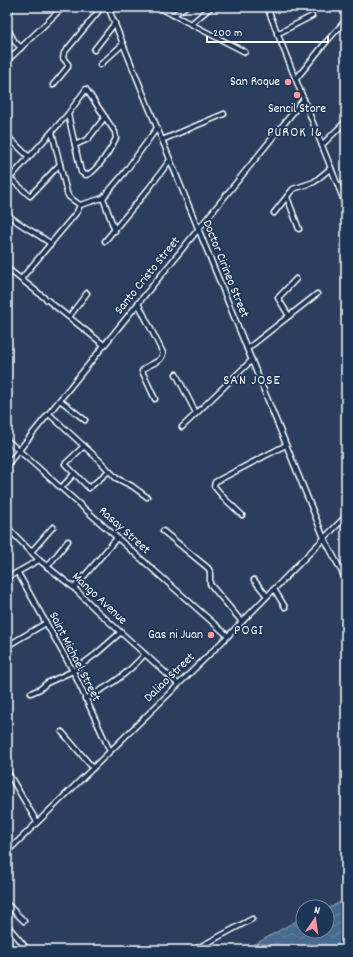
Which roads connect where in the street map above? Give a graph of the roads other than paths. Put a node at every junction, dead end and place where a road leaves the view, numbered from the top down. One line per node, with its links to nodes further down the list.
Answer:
1 (8, 7): 9 (street)
2 (63, 7): 18 (street)
3 (102, 7): 24 (street)
4 (108, 7): 13 (street, Doctor Cirineo Street)
5 (158, 7): 10 (street)
6 (185, 7): 10 (street)
7 (267, 7): 16 (street)
8 (210, 8): 14 (street)
9 (7, 14)
10 (173, 15): 14 (street)
11 (312, 16): 16 (street)
12 (346, 20): 23 (street)
13 (115, 23): 17 (street, Doctor Cirineo Street); 19 (street)
14 (191, 24): 20 (street)
15 (7, 28): 18 (street)
16 (277, 34): 23 (street)
17 (123, 44): 22 (street); 30 (street, Doctor Cirineo Street)
18 (21, 48): 21 (street)
19 (94, 50)
20 (245, 52)
21 (7, 61)
22 (100, 65)
23 (296, 79): 25 (street)
24 (53, 85)
25 (304, 99): 35 (street); 46 (street, Santo Cristo Street)
26 (68, 114): 28 (street); 31 (street); 34 (street)
27 (224, 114): 33 (street)
28 (105, 117): 34 (street); 34 (street)
29 (346, 121): 35 (street)
30 (157, 128): 33 (street, Doctor Cirineo Street); 41 (street)
31 (52, 132): 36 (street); 38 (street)
32 (7, 136): 36 (street)
33 (162, 140): 37 (street, Doctor Cirineo Street)
34 (75, 145)
35 (322, 145): 39 (street)
36 (29, 157): 38 (street)
37 (170, 160): 46 (street, Doctor Cirineo Street); 48 (street)
38 (60, 164): 42 (street)
39 (331, 168): 40 (street); 43 (street)
40 (287, 197): 44 (street); 47 (street)
41 (103, 198): 42 (street); 48 (street)
42 (80, 205): 50 (street)
43 (346, 206)
44 (274, 213)
45 (7, 214): 50 (street)
46 (198, 230): 56 (street, Santo Cristo Street); 60 (street, Doctor Cirineo Street)
47 (299, 230)
48 (115, 231): 49 (street)
49 (105, 242)
50 (51, 244): 53 (street)
51 (7, 268): 53 (street)
52 (296, 279): 57 (street)
53 (22, 280): 58 (street)
54 (87, 293): 58 (street)
55 (317, 294): 57 (street)
56 (138, 303): 59 (street, Santo Cristo Street); 63 (street)
57 (289, 316): 60 (street)
58 (68, 317): 59 (street)
59 (104, 345): 64 (street, Santo Cristo Street)
60 (247, 349): 61 (street, Doctor Cirineo Street)
61 (252, 360): 65 (street); 70 (street, Doctor Cirineo Street)
62 (176, 374): 65 (street)
63 (155, 399)
64 (60, 400): 66 (street, Santo Cristo Street); 67 (street)
65 (196, 413): 68 (street)
66 (49, 414): 71 (street); 72 (street, Santo Cristo Street)
67 (85, 420)
68 (182, 427)
69 (7, 440): 72 (street, Rasay Street)
70 (286, 445): 78 (street); 84 (street, Doctor Cirineo Street)
71 (84, 446): 74 (street); 75 (street)
72 (18, 450): 73 (street, Santo Cristo Street); 76 (street, Rasay Street)
73 (7, 465)
74 (110, 471): 75 (street); 77 (street)
75 (74, 474): 76 (street)
76 (61, 488): 83 (street, Rasay Street)
77 (147, 498)
78 (242, 515)
79 (346, 516): 84 (street, Daliao Street)
80 (7, 527): 86 (street, Mango Avenue)
81 (53, 528): 86 (street)
82 (163, 531): 97 (street)
83 (117, 538): 93 (street); 100 (street, Rasay Street)
84 (324, 538): 92 (street, Doctor Cirineo Street); 94 (street, Daliao Street)
85 (68, 541): 88 (street)
86 (31, 552): 87 (street, Mango Avenue)
87 (38, 560): 88 (street, Mango Avenue); 89 (street)
88 (47, 567): 93 (street, Mango Avenue)
89 (18, 573): 90 (street); 98 (street, Saint Michael Street)
90 (7, 578)
91 (254, 580): 95 (street)
92 (346, 580)
93 (74, 588): 99 (street, Mango Avenue)
94 (274, 589): 95 (street, Daliao Street); 96 (street)
95 (267, 596): 97 (street, Daliao Street)
96 (285, 607)
97 (242, 622): 100 (street, Daliao Street)
98 (46, 624): 101 (street); 103 (street, Saint Michael Street)
99 (121, 632): 102 (street, Mango Avenue); 103 (street)
100 (228, 636): 104 (street, Daliao Street)
101 (7, 646)
102 (145, 654): 104 (street, Mango Avenue); 106 (street)
103 (72, 671): 105 (street); 106 (street, Saint Michael Street)
104 (178, 684): 108 (street, Daliao Street)
105 (31, 693)
106 (85, 699): 108 (street, Saint Michael Street)
107 (62, 732): 109 (street)
108 (110, 751): 109 (street, Daliao Street)
109 (93, 768): 111 (street, Daliao Street)
110 (8, 774): 111 (street)
111 (37, 822): 112 (street, Daliao Street)
112 (7, 852)
113 (7, 904): 115 (street)
114 (252, 919): 118 (street)
115 (24, 921)
116 (7, 925): 117 (street)
117 (28, 950)
118 (194, 950)

